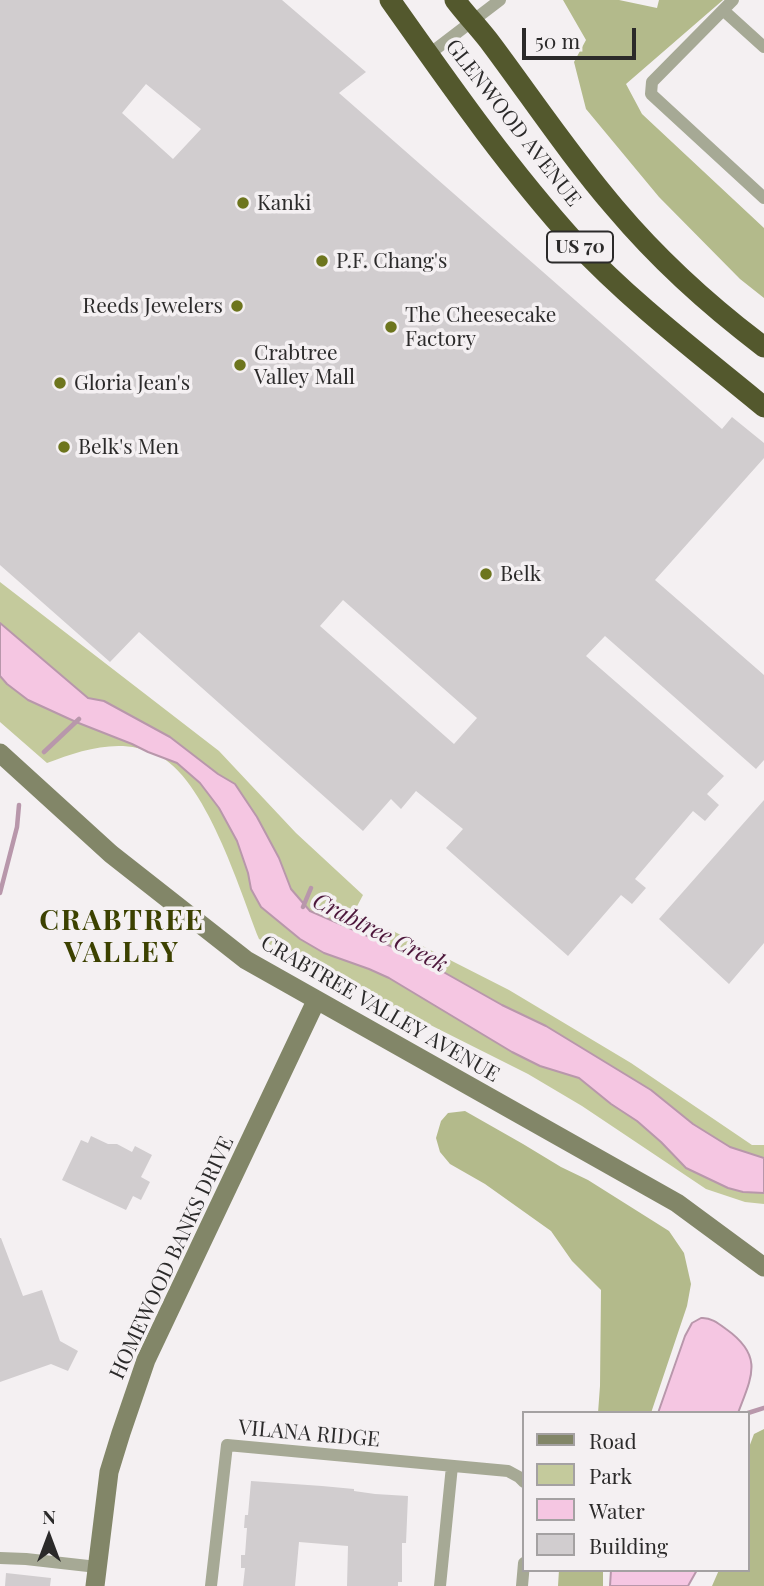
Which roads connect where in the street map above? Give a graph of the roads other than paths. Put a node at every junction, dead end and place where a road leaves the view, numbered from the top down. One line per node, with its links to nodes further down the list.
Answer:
1 (390, 0): 8 (highway, GLENWOOD AVENUE / US 70)
2 (455, 0): 6 (highway, GLENWOOD AVENUE / US 70)
3 (500, 0): 6 (street)
4 (733, 0): 5 (street)
5 (723, 10): 7 (street); 9 (street)
6 (472, 20): 8 (street); 10 (highway, GLENWOOD AVENUE / US 70)
7 (764, 47)
8 (428, 55): 11 (highway, GLENWOOD AVENUE / US 70)
9 (764, 198)
10 (764, 347)
11 (764, 407)
12 (1, 755): 13 (street, CRABTREE VALLEY AVENUE)
13 (316, 1001): 14 (street, CRABTREE VALLEY AVENUE); 18 (street, HOMEWOOD BANKS DRIVE)
14 (764, 1267)
15 (453, 1466): 16 (street, VILANA RIDGE); 19 (street, VILANA RIDGE); 20 (street)
16 (522, 1480)
17 (0, 1558): 18 (street)
18 (96, 1576)
19 (211, 1586)
20 (440, 1586)

